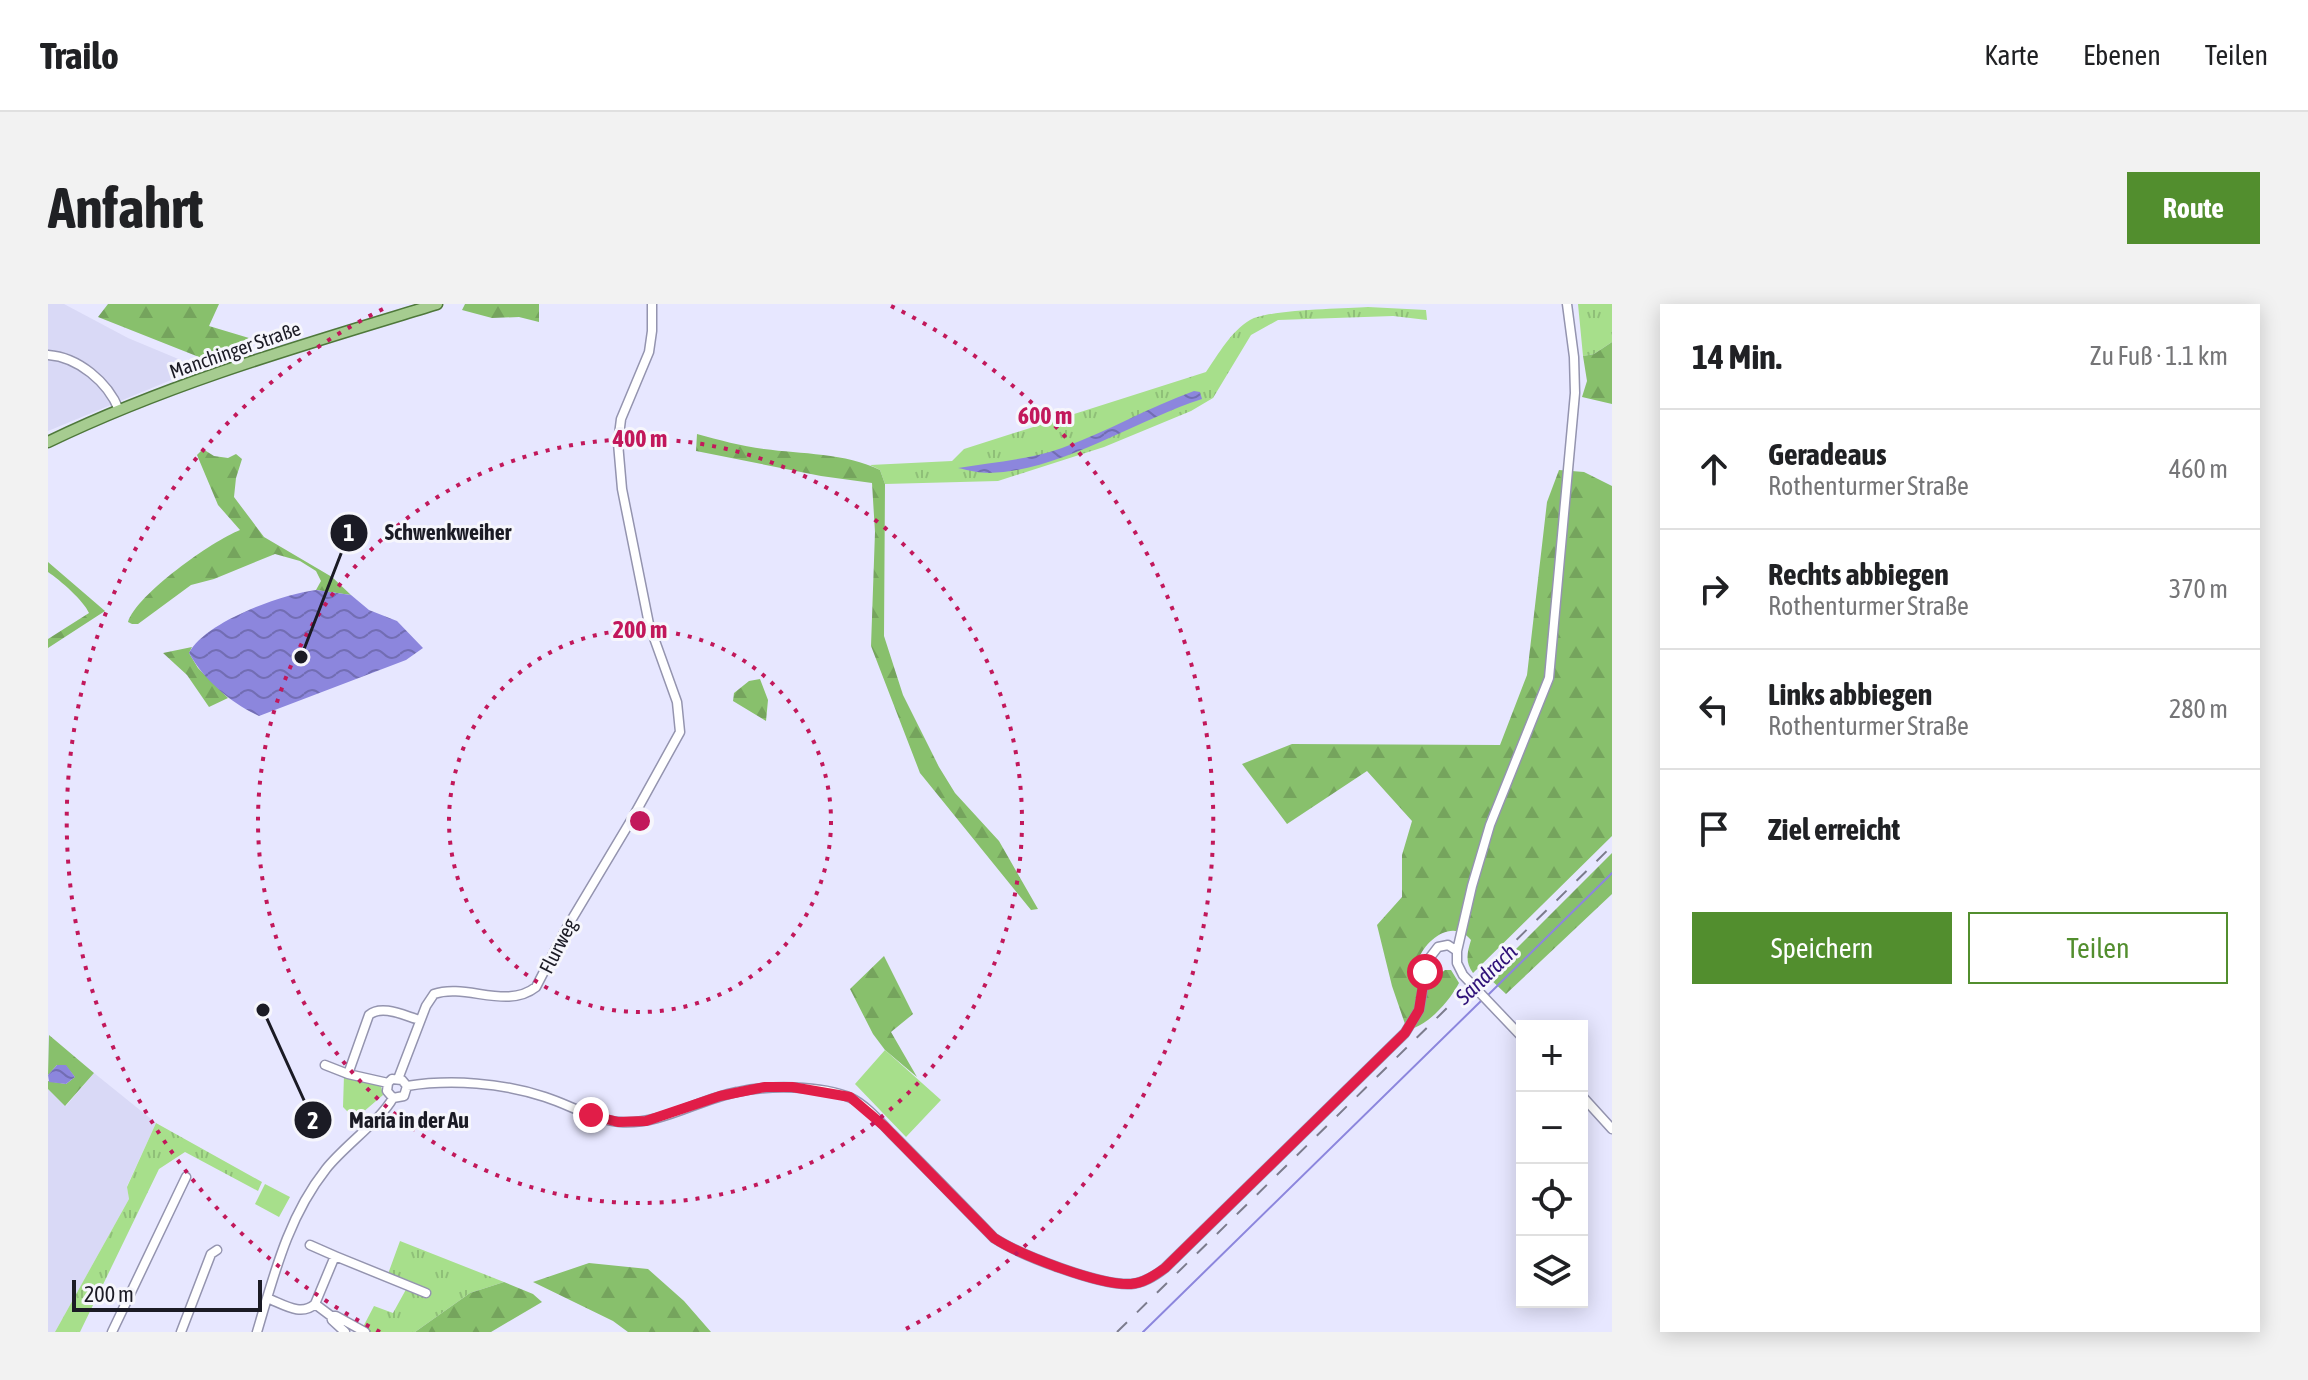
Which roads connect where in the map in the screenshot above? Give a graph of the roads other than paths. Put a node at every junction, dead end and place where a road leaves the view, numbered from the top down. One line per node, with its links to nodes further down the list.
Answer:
1 (437, 304): 5 (main road, Manchinger Straße)
2 (652, 304): 8 (street, Flurweg)
3 (1567, 304): 7 (street)
4 (48, 355): 5 (street)
5 (119, 410): 6 (main road, Manchinger Straße)
6 (48, 442)
7 (1457, 951): 9 (street); 14 (street)
8 (420, 1020): 11 (street); 12 (street, Flurweg)
9 (1516, 1031)
10 (325, 1065): 11 (street)
11 (348, 1074): 13 (street)
12 (398, 1079): 13 (street); 14 (street)
13 (388, 1083): 15 (street)
14 (407, 1086): 15 (street)
15 (393, 1098): 23 (street)
16 (1588, 1103): 17 (street)
17 (1612, 1129)
18 (186, 1177): 26 (street)
19 (310, 1245): 21 (street)
20 (217, 1250): 27 (street)
21 (335, 1256): 22 (street); 24 (street)
22 (426, 1293)
23 (267, 1298): 24 (street); 28 (street)
24 (315, 1304): 25 (street)
25 (331, 1316): 29 (street); 30 (street)
26 (112, 1332)
27 (181, 1332)
28 (257, 1332)
29 (345, 1332)
30 (365, 1332)

